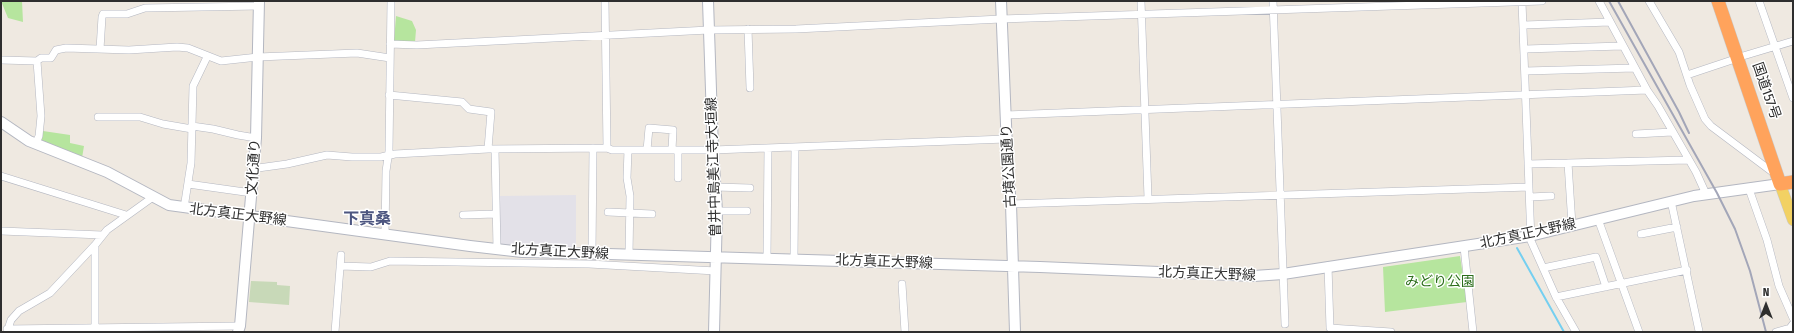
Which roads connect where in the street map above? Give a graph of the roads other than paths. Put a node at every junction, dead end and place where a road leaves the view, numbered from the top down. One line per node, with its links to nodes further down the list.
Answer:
1 (391, 1): 24 (street)
2 (605, 1): 22 (street)
3 (708, 1): 20 (main road, 曽井中島美江寺大垣線)
4 (1001, 1): 17 (main road, 古墳公園通り)
5 (1141, 1): 16 (street)
6 (1273, 1): 15 (street)
7 (1542, 1): 13 (street)
8 (1599, 1): 18 (street)
9 (1649, 1): 37 (street)
10 (1718, 1): 31 (highway, 国道157号)
11 (1724, 1): 31 (highway, 国道157号)
12 (1759, 1): 26 (street)
13 (1522, 2): 15 (street); 19 (street)
14 (259, 4): 27 (street); 30 (main road, 文化通り)
15 (1273, 10): 16 (street); 43 (street)
16 (1142, 15): 17 (street); 44 (street)
17 (1001, 19): 21 (street); 45 (main road, 古墳公園通り)
18 (1610, 22): 19 (street); 25 (street)
19 (1524, 25): 28 (street)
20 (708, 30): 21 (street); 22 (street); 62 (main road, 曽井中島美江寺大垣線)
21 (748, 30): 38 (street)
22 (607, 35): 24 (street); 56 (street)
23 (1793, 41): 26 (street)
24 (390, 44): 32 (street)
25 (1622, 46): 28 (street); 35 (street)
26 (1775, 46): 31 (street); 42 (street)
27 (100, 49): 29 (street); 34 (street)
28 (1525, 49): 36 (street)
29 (207, 57): 30 (street); 48 (street)
30 (258, 57): 32 (street); 51 (main road, 文化通り)
31 (1740, 57): 37 (street); 70 (highway, 国道157号)
32 (390, 58): 40 (street)
33 (1, 60): 34 (street)
34 (37, 61): 53 (street)
35 (1634, 68): 36 (street); 39 (street)
36 (1525, 71): 41 (street)
37 (1687, 75): 70 (street)
38 (750, 88)
39 (1647, 90): 41 (street); 49 (street)
40 (389, 95): 58 (street); 63 (street)
41 (1525, 96): 43 (street); 66 (street)
42 (1793, 98)
43 (1276, 104): 44 (street); 78 (street)
44 (1144, 109): 45 (street); 82 (street)
45 (1006, 115): 52 (main road, 古墳公園通り)
46 (98, 117): 48 (street)
47 (1, 122): 53 (main road, 北方真正大野線)
48 (192, 127): 51 (street); 71 (street)
49 (1672, 132): 50 (street); 64 (street)
50 (1636, 134)
51 (256, 138): 67 (main road, 文化通り)
52 (1006, 139): 54 (street); 85 (main road, 古墳公園通り)
53 (36, 143): 80 (main road, 北方真正大野線)
54 (795, 147): 57 (street); 113 (street)
55 (593, 148): 56 (street); 58 (street); 108 (street)
56 (607, 148): 59 (street)
57 (768, 148): 62 (street); 112 (street)
58 (492, 149): 63 (street); 92 (street)
59 (628, 150): 60 (street); 90 (street)
60 (647, 150): 61 (street); 61 (street)
61 (675, 150): 62 (street); 69 (street)
62 (713, 150): 72 (main road, 曽井中島美江寺大垣線)
63 (388, 155): 67 (street); 101 (street)
64 (1688, 160): 65 (street); 77 (street)
65 (1568, 163): 66 (street); 98 (street)
66 (1528, 164): 73 (street)
67 (254, 166): 76 (main road, 文化通り)
68 (1, 176): 94 (street)
69 (678, 178)
70 (1784, 181): 75 (main road, 北方真正大野線); 84 (main road); 97 (main road)
71 (188, 184): 76 (street); 86 (street)
72 (716, 187): 74 (street); 87 (main road, 曽井中島美江寺大垣線)
73 (1529, 187): 78 (street); 81 (street)
74 (750, 188)
75 (1749, 189): 77 (main road, 北方真正大野線); 125 (street)
76 (252, 193): 95 (main road, 文化通り)
77 (1706, 194): 83 (main road, 北方真正大野線)
78 (1280, 195): 82 (street); 120 (street)
79 (1550, 196): 81 (street)
80 (153, 197): 86 (main road, 北方真正大野線); 94 (street)
81 (1530, 197): 104 (street)
82 (1148, 198): 85 (street)
83 (1671, 201): 96 (main road, 北方真正大野線); 99 (street)
84 (1793, 201)
85 (1011, 204): 115 (main road, 古墳公園通り)
86 (184, 208): 95 (main road, 北方真正大野線)
87 (717, 211): 88 (street); 111 (main road, 曽井中島美江寺大垣線)
88 (747, 211)
89 (608, 212): 90 (street)
90 (630, 213): 93 (street); 110 (street)
91 (463, 214): 92 (street)
92 (496, 214): 107 (street)
93 (652, 214)
94 (126, 215): 103 (street)
95 (250, 216): 101 (main road, 北方真正大野線); 128 (main road, 文化通り)
96 (1598, 219): 98 (main road, 北方真正大野線); 122 (street)
97 (1793, 220)
98 (1572, 225): 104 (main road, 北方真正大野線)
99 (1677, 227): 102 (street); 118 (street)
100 (1, 230): 103 (street)
101 (385, 234): 107 (main road, 北方真正大野線)
102 (1641, 234)
103 (102, 235): 105 (street)
104 (1530, 236): 106 (main road, 北方真正大野線); 117 (street)
105 (95, 245): 129 (street); 130 (street)
106 (1464, 247): 116 (main road, 北方真正大野線); 137 (street)
107 (497, 249): 108 (main road, 北方真正大野線)
108 (592, 254): 110 (main road, 北方真正大野線)
109 (341, 255): 114 (street)
110 (629, 255): 111 (main road, 北方真正大野線)
111 (716, 256): 112 (main road, 北方真正大野線); 119 (main road, 曽井中島美江寺大垣線)
112 (767, 258): 113 (main road, 北方真正大野線)
113 (794, 259): 115 (main road, 北方真正大野線)
114 (340, 266): 119 (street); 132 (street)
115 (1014, 266): 120 (main road, 北方真正大野線); 135 (main road, 古墳公園通り)
116 (1328, 266): 120 (main road, 北方真正大野線); 136 (street)
117 (1543, 268): 123 (street); 124 (street)
118 (1687, 270): 122 (street); 131 (street)
119 (716, 271): 133 (main road, 曽井中島美江寺大垣線)
120 (1283, 274): 126 (street)
121 (902, 284): 134 (street)
122 (1622, 284): 123 (street); 139 (street)
123 (1606, 287): 124 (street)
124 (1556, 297): 138 (street)
125 (1793, 318)
126 (1286, 324)
127 (1793, 324): 140 (street)
128 (239, 329): 129 (street)
129 (95, 330): 130 (street)
130 (7, 331)
131 (1699, 331)
132 (335, 332)
133 (714, 332)
134 (906, 332)
135 (1016, 332)
136 (1391, 332)
137 (1473, 332)
138 (1576, 332)
139 (1639, 332)
140 (1776, 332)

